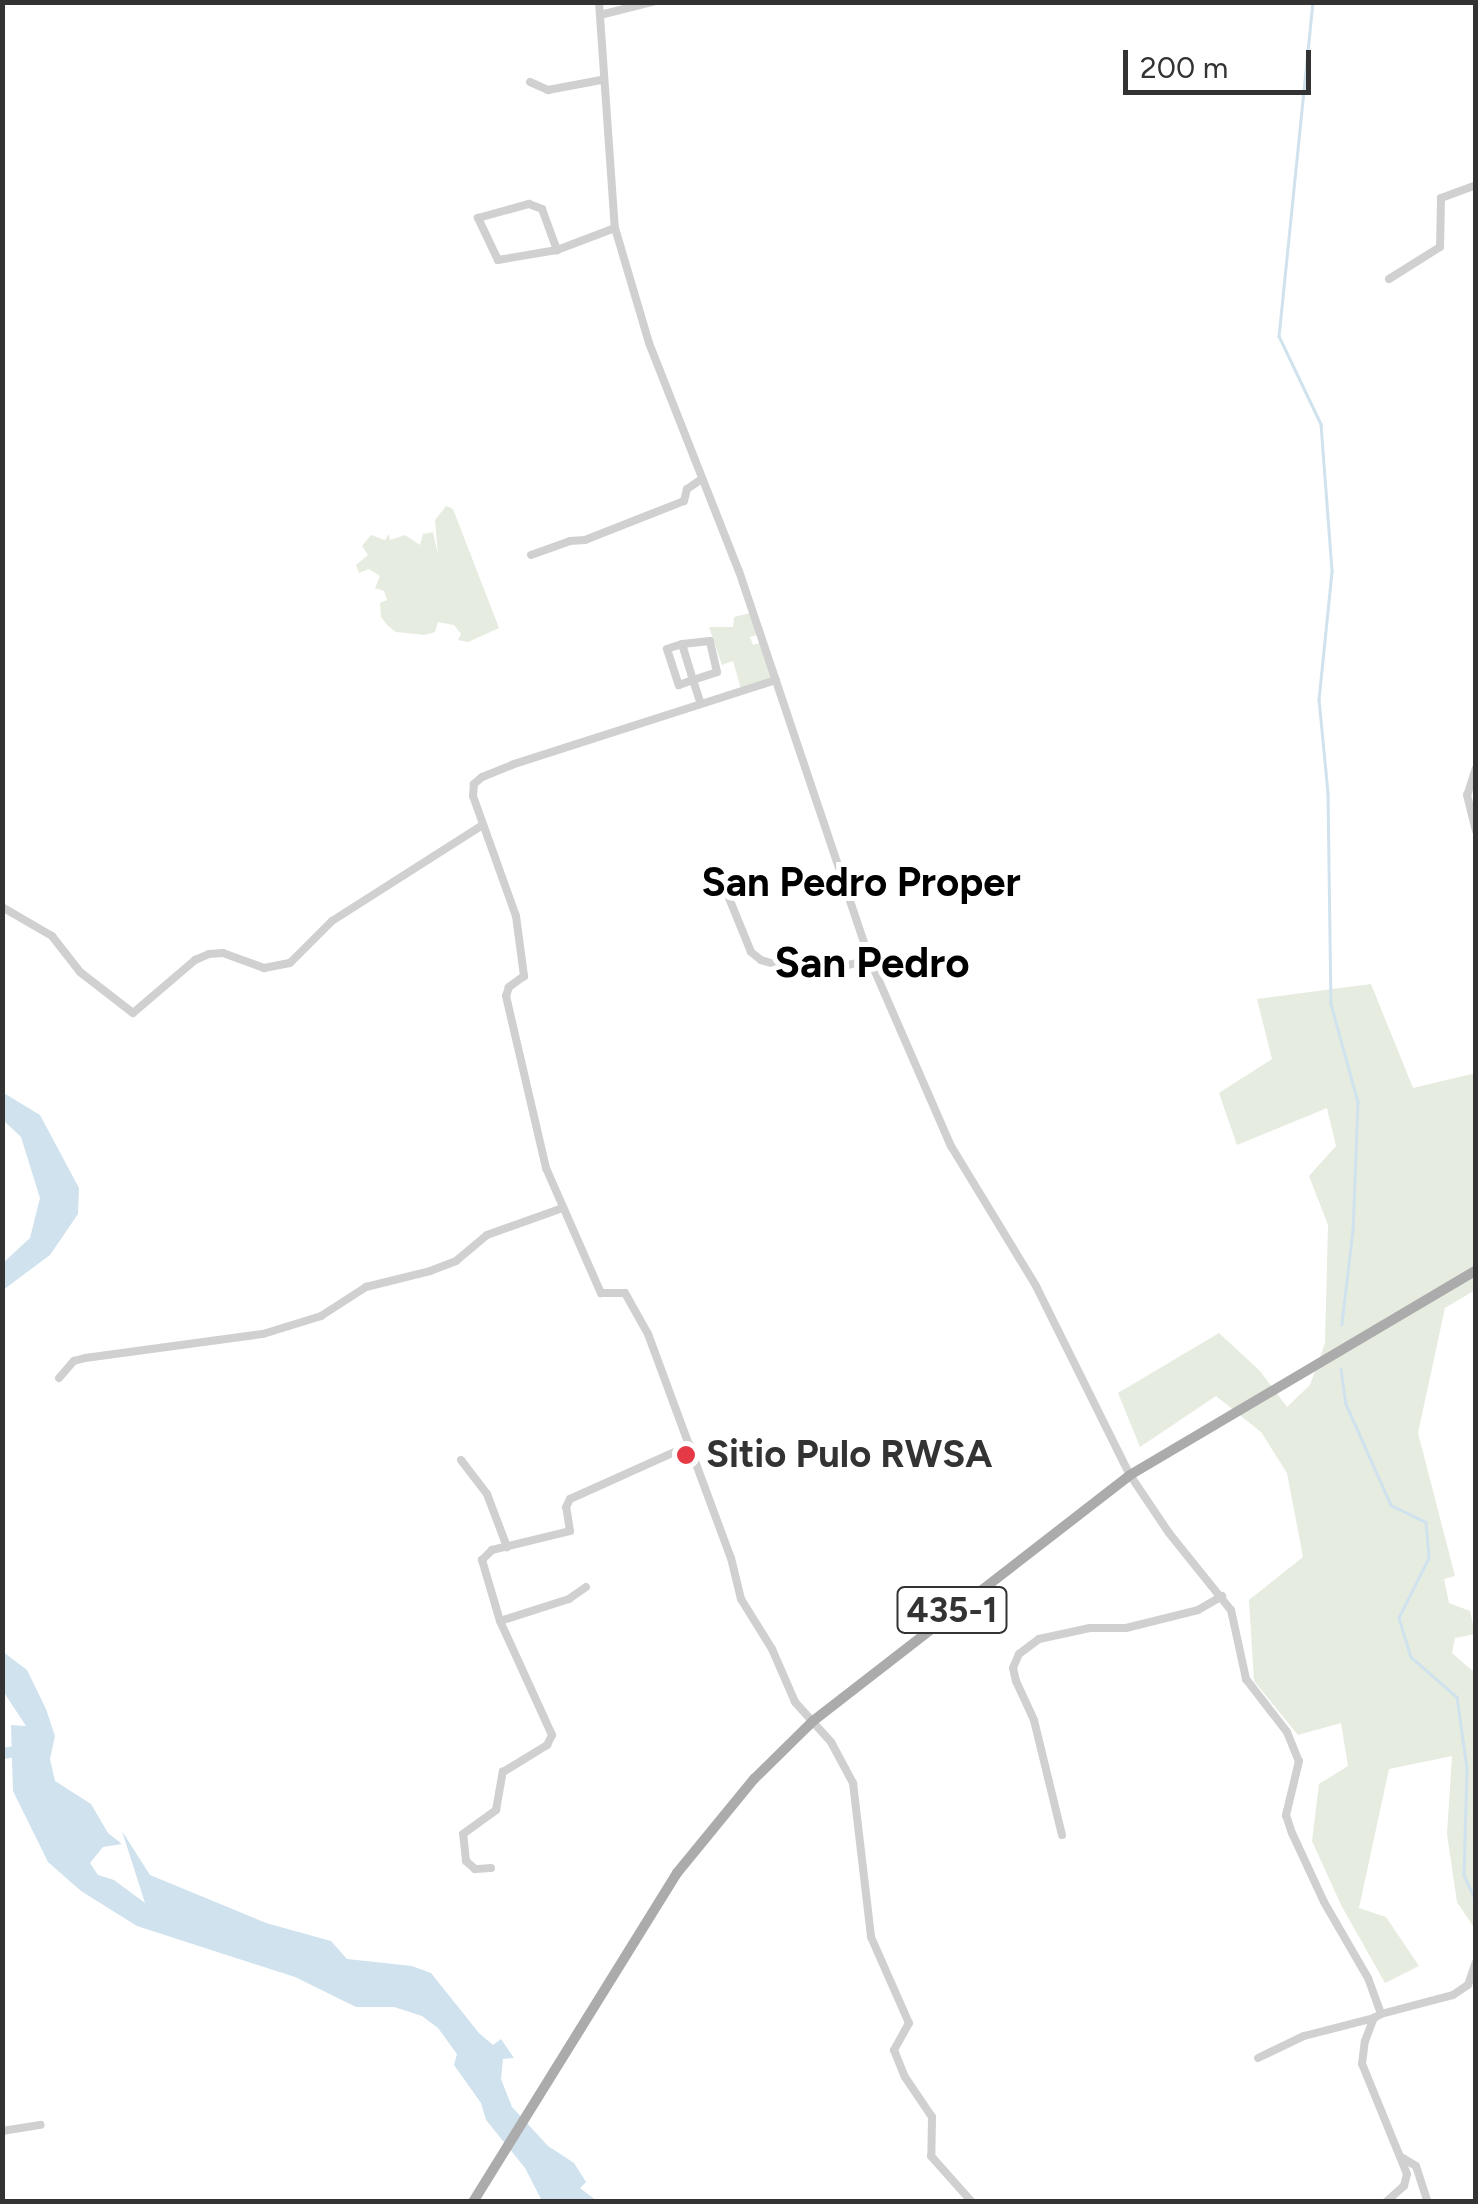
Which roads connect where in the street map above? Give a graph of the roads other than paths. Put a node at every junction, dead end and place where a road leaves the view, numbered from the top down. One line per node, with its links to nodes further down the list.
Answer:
1 (599, 2): 3 (street)
2 (652, 2): 3 (street)
3 (600, 14): 4 (street)
4 (601, 80): 5 (street); 7 (street)
5 (530, 82)
6 (1476, 185): 9 (street)
7 (615, 228): 8 (street); 10 (street)
8 (557, 250): 8 (street)
9 (1389, 279)
10 (702, 479): 11 (street); 14 (street)
11 (531, 555)
12 (682, 644): 13 (street); 13 (street); 13 (street)
13 (693, 680): 15 (street)
14 (776, 680): 15 (street); 21 (street)
15 (701, 704): 17 (street)
16 (1476, 768): 18 (street)
17 (481, 826): 20 (street); 22 (street)
18 (1476, 831)
19 (729, 898): 21 (street)
20 (2, 907)
21 (870, 960): 27 (street)
22 (563, 1208): 24 (street); 25 (street)
23 (1476, 1270): 27 (main road, 435-1)
24 (59, 1378)
25 (690, 1445): 28 (street); 32 (street)
26 (461, 1460): 28 (street)
27 (1130, 1475): 30 (street); 32 (main road, 435-1)
28 (507, 1547): 31 (street)
29 (586, 1587): 31 (street)
30 (1222, 1596): 33 (street); 36 (street)
31 (500, 1621): 34 (street)
32 (813, 1721): 41 (main road, 435-1); 42 (street)
33 (1062, 1836)
34 (491, 1868)
35 (1476, 1962): 36 (street)
36 (1378, 2016): 37 (street); 40 (street)
37 (1258, 2058)
38 (41, 2125): 39 (street)
39 (2, 2131)
40 (1400, 2157): 43 (street); 44 (street)
41 (473, 2202)
42 (972, 2202)
43 (1386, 2202)
44 (1428, 2202)

